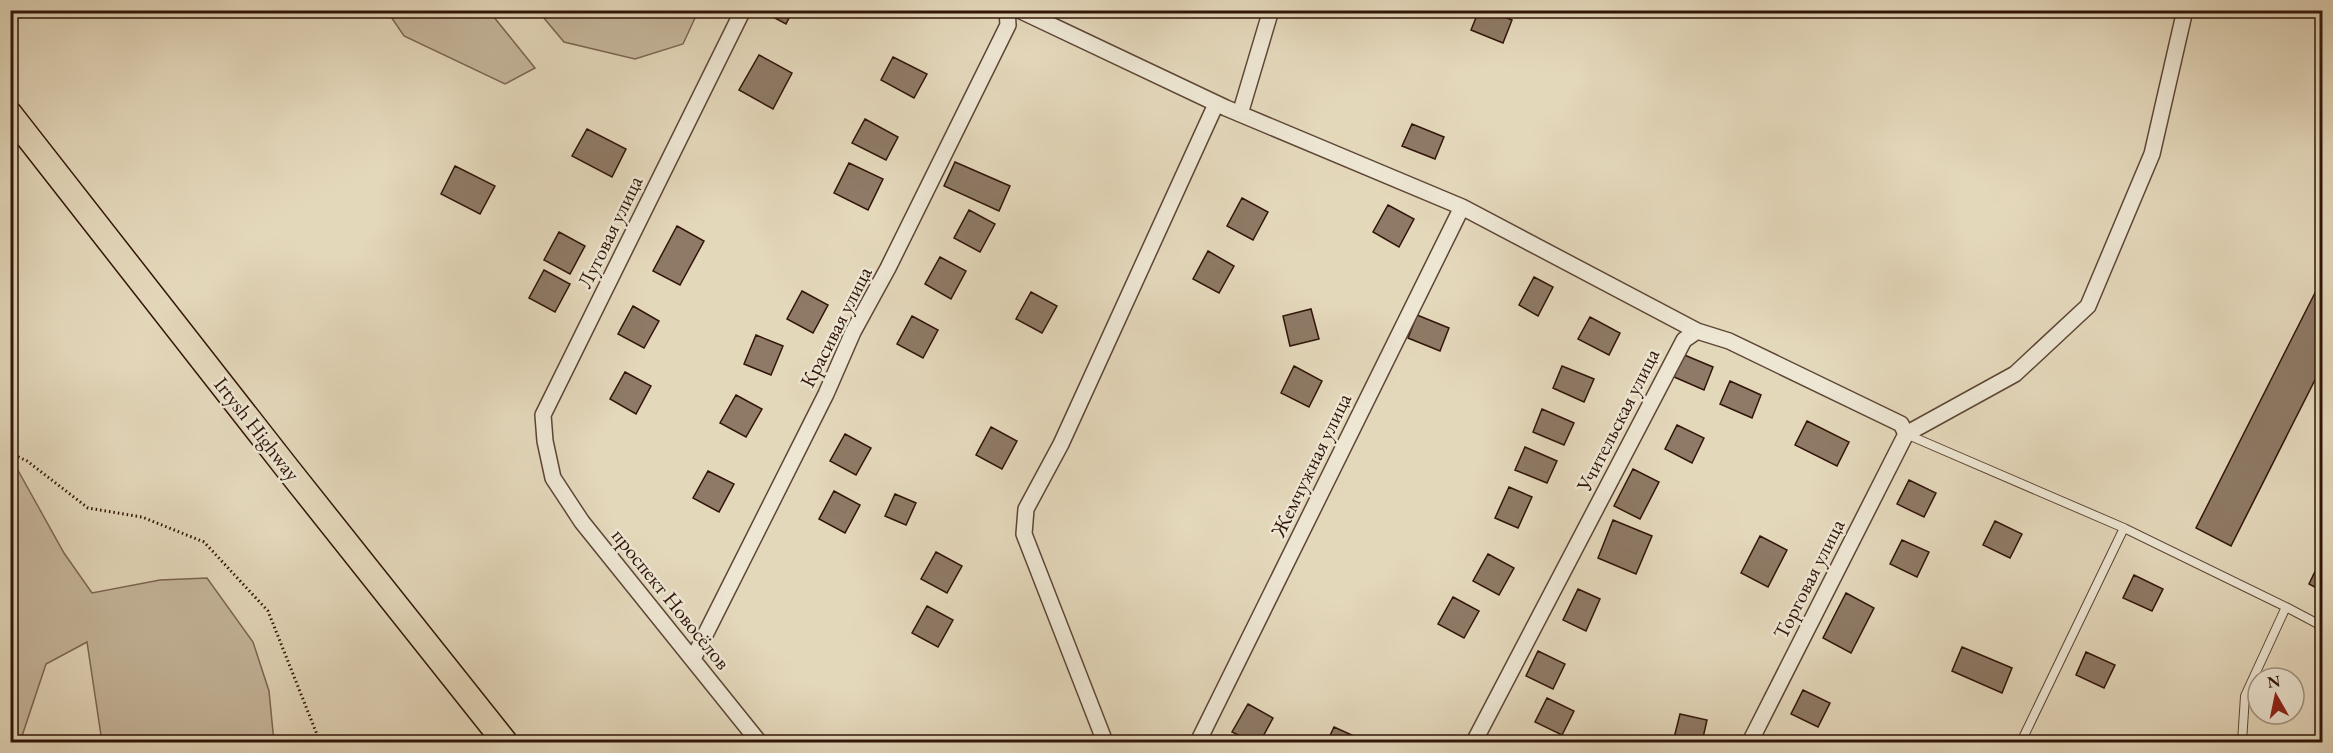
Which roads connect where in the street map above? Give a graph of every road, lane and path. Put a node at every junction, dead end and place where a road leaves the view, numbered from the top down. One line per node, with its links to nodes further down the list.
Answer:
1 (743, 10): 13 (street, Луговая улица)
2 (1007, 10): 17 (street, Красивая улица)
3 (1019, 10): 6 (street)
4 (1271, 10): 8 (street)
5 (2186, 10): 11 (street)
6 (1216, 104): 8 (street); 21 (street)
7 (10, 114): 19 (highway, Irtysh Highway)
8 (1240, 114): 9 (street)
9 (1462, 207): 10 (street); 22 (street, Жемчужная улица)
10 (1697, 331): 11 (street); 23 (street, Учительская улица)
11 (1906, 434): 14 (lane); 24 (street, Торговая улица)
12 (10, 453): 18 (path)
13 (553, 478): 17 (street, проспект Новосёлов)
14 (2124, 528): 15 (lane); 25 (lane)
15 (2286, 608): 16 (lane); 26 (lane)
16 (2322, 626)
17 (693, 659): 20 (street, проспект Новосёлов)
18 (320, 742)
19 (505, 742)
20 (759, 742)
21 (1105, 742)
22 (1198, 742)
23 (1474, 742)
24 (1750, 742)
25 (2021, 742)
26 (2242, 742)

